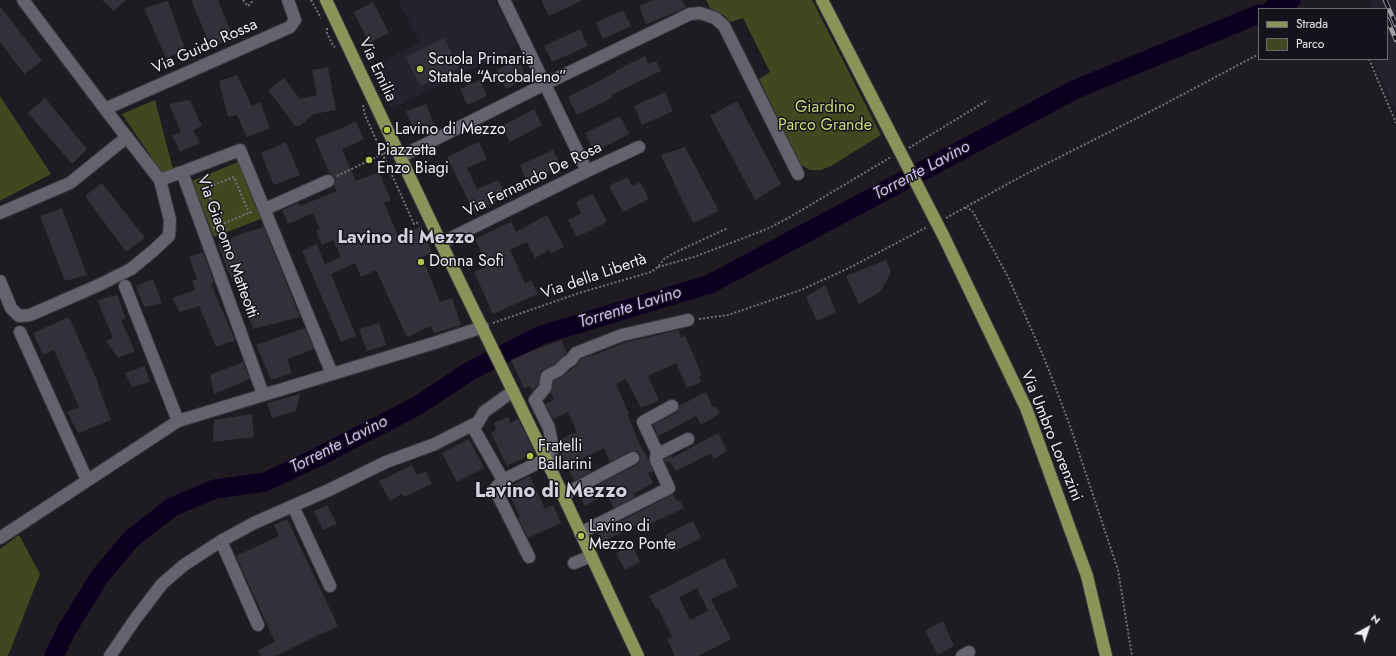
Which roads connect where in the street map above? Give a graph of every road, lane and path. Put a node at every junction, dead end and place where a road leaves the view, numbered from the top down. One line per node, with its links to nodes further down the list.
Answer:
1 (23, 0): 12 (street)
2 (243, 0): 3 (path)
3 (254, 0)
4 (288, 0): 12 (street, Via Guido Rossa)
5 (326, 0): 17 (main road, Via Emilia)
6 (504, 0): 10 (street)
7 (822, 0): 64 (main road, Via Umbro Lorenzini, bridge)
8 (1258, 55): 25 (path)
9 (1369, 60): 13 (path)
10 (545, 84): 17 (street); 19 (street); 21 (street)
11 (988, 100): 16 (path)
12 (105, 109): 14 (street)
13 (1396, 123)
14 (127, 137): 22 (street); 26 (street)
15 (639, 147): 19 (street, Via Fernando De Rosa)
16 (908, 148)
17 (398, 152): 23 (path); 33 (main road, Via Emilia)
18 (893, 156): 34 (path)
19 (587, 171): 33 (street, Via Fernando De Rosa)
20 (182, 172): 22 (street); 24 (street, Via Giacomo Matteotti); 32 (street, Via Giacomo Matteotti)
21 (798, 174)
22 (160, 180): 35 (street)
23 (328, 181): 24 (street)
24 (264, 208): 27 (path); 40 (street, Via Giacomo Matteotti)
25 (965, 208): 28 (path); 65 (path)
26 (0, 213)
27 (249, 213): 30 (path); 30 (path)
28 (945, 218)
29 (933, 224): 37 (path)
30 (221, 225): 32 (path)
31 (728, 228): 34 (path, Via della Libertà)
32 (204, 232): 42 (street, Via Giacomo Matteotti)
33 (441, 243): 38 (main road, Via Emilia)
34 (658, 267): 38 (path, Via della Libertà)
35 (0, 281)
36 (125, 286): 44 (street)
37 (688, 320): 49 (street)
38 (484, 330): 40 (street); 41 (main road, Via Emilia)
39 (20, 332): 50 (street)
40 (332, 374): 42 (street)
41 (513, 392): 45 (street); 49 (main road, Via Emilia)
42 (263, 394): 44 (street)
43 (672, 406): 47 (street)
44 (178, 421): 50 (street)
45 (478, 422): 51 (street); 53 (street)
46 (688, 439): 47 (street)
47 (658, 454): 54 (street)
48 (633, 458): 52 (street)
49 (546, 459): 51 (street); 52 (main road, Via Emilia)
50 (87, 480): 55 (street)
51 (503, 480): 58 (street)
52 (563, 495): 54 (main road, Via Emilia)
53 (293, 506): 56 (street); 60 (street)
54 (580, 533): 57 (main road, Via Emilia)
55 (0, 538)
56 (221, 541): 61 (street); 62 (street)
57 (591, 556): 59 (street); 63 (main road, Via Emilia)
58 (529, 557)
59 (574, 563)
60 (330, 586)
61 (258, 625)
62 (110, 656)
63 (638, 656)
64 (1106, 656)
65 (1132, 656)

